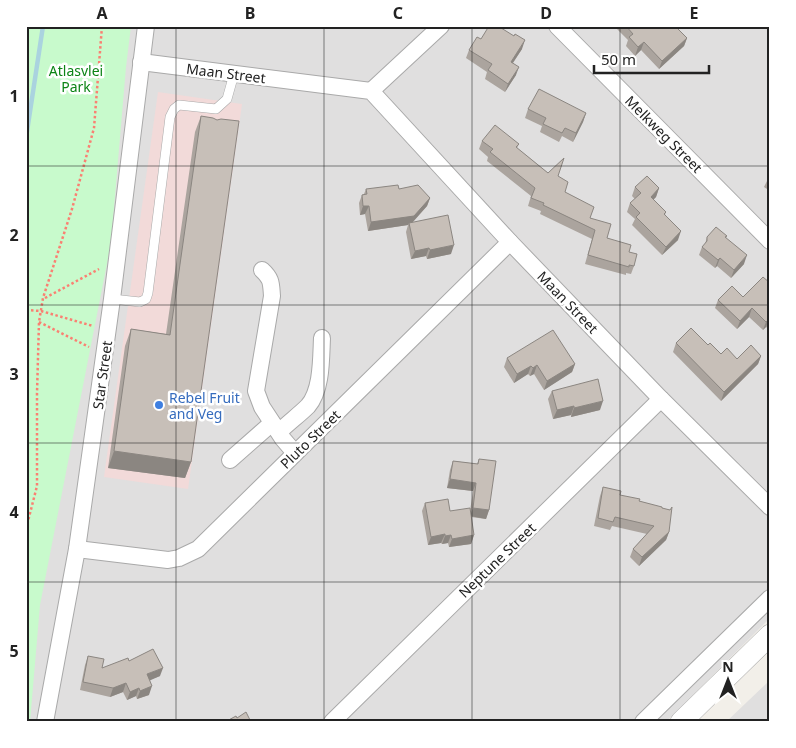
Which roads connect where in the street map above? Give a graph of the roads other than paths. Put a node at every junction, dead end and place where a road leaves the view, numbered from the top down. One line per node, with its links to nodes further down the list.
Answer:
1 (146, 26): 4 (street, Star Street)
2 (441, 26): 6 (street)
3 (557, 26): 7 (street, Melkweg Street)
4 (141, 62): 5 (street, Maan Street); 10 (street, Star Street)
5 (234, 74): 6 (street, Maan Street); 10 (lane)
6 (371, 91): 8 (street, Maan Street)
7 (770, 241)
8 (510, 242): 12 (street, Maan Street); 14 (street, Pluto Street)
9 (262, 270): 13 (street)
10 (112, 299): 17 (street, Star Street)
11 (322, 338): 13 (street)
12 (661, 399): 16 (street, Maan Street); 22 (street, Neptune Street)
13 (276, 427): 14 (street); 15 (street)
14 (295, 453): 17 (street, Pluto Street)
15 (230, 460)
16 (770, 507)
17 (77, 549): 21 (street, Star Street)
18 (770, 598): 23 (street)
19 (770, 635): 24 (street)
20 (770, 653): 25 (street)
21 (45, 722)
22 (332, 722)
23 (643, 722)
24 (681, 722)
25 (700, 722)

